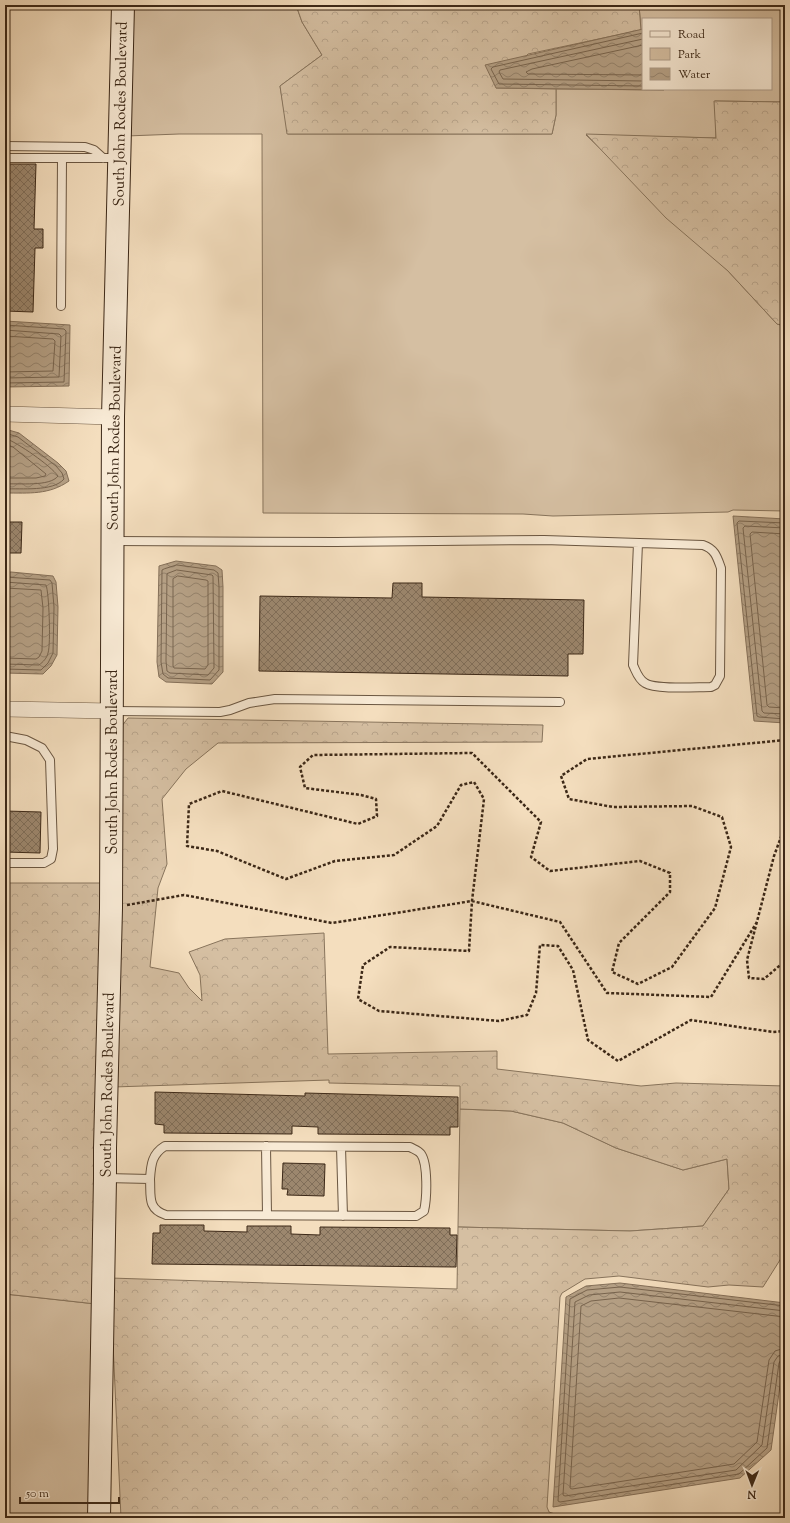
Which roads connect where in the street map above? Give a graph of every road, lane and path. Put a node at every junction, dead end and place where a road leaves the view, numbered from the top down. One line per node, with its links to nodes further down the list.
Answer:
1 (123, 5): 5 (main road, South John Rodes Boulevard)
2 (5, 146): 5 (lane)
3 (5, 158): 4 (lane)
4 (62, 158): 5 (lane); 6 (lane)
5 (111, 158): 8 (main road, South John Rodes Boulevard)
6 (61, 306)
7 (5, 414): 8 (street)
8 (113, 417): 9 (main road, South John Rodes Boulevard)
9 (113, 541): 10 (lane); 13 (main road, South John Rodes Boulevard)
10 (638, 543): 10 (lane)
11 (560, 702): 13 (lane)
12 (5, 709): 13 (street)
13 (112, 711): 19 (main road, South John Rodes Boulevard)
14 (5, 736): 17 (lane)
15 (785, 740): 18 (path)
16 (785, 826): 20 (path)
17 (5, 863)
18 (472, 901): 19 (path); 20 (path); 22 (path)
19 (111, 908): 25 (main road, South John Rodes Boulevard)
20 (757, 922): 21 (path)
21 (785, 960)
22 (785, 1031)
23 (266, 1146): 24 (lane); 26 (lane); 27 (lane)
24 (341, 1147): 28 (lane); 28 (lane)
25 (105, 1178): 26 (lane); 29 (main road, South John Rodes Boulevard)
26 (150, 1179): 27 (lane)
27 (267, 1215): 28 (lane)
28 (343, 1216)
29 (99, 1518)

